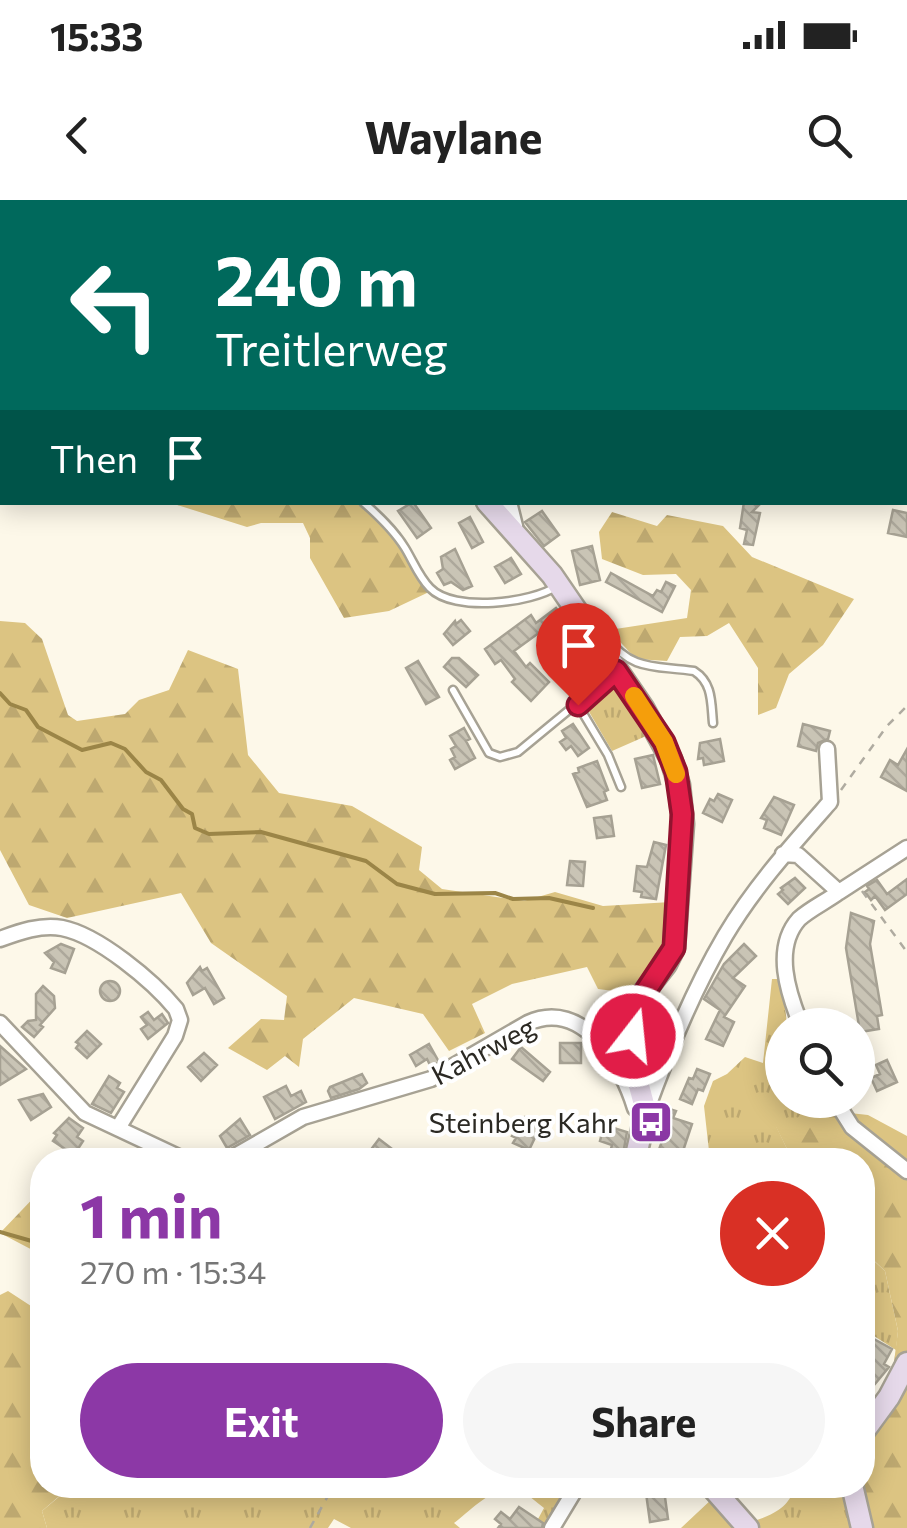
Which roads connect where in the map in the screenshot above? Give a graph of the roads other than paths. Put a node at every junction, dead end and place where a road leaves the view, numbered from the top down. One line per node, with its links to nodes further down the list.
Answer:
1 (366, 505): 5 (lane)
2 (490, 505): 4 (main road)
3 (509, 505): 4 (street)
4 (512, 531): 5 (main road)
5 (558, 585): 6 (main road)
6 (581, 622): 7 (main road); 10 (lane)
7 (616, 671): 9 (lane); 19 (main road)
8 (453, 690): 9 (lane)
9 (578, 705): 12 (lane)
10 (714, 723)
11 (827, 749): 14 (street)
12 (621, 787)
13 (907, 848): 15 (street)
14 (784, 854): 15 (street); 19 (street)
15 (839, 892): 17 (street)
16 (0, 938): 21 (street)
17 (797, 1008)
18 (0, 1022): 21 (street)
19 (646, 1112): 23 (street, Kahrweg); 24 (main road)
20 (846, 1118): 25 (street)
21 (118, 1128): 22 (street)
22 (160, 1148)
23 (249, 1148)
24 (638, 1148)
25 (907, 1171)
26 (907, 1362): 27 (main road)
27 (875, 1415)
28 (570, 1498): 32 (street)
29 (721, 1498): 31 (main road)
30 (855, 1498): 33 (main road)
31 (747, 1527)
32 (552, 1528)
33 (862, 1528)

